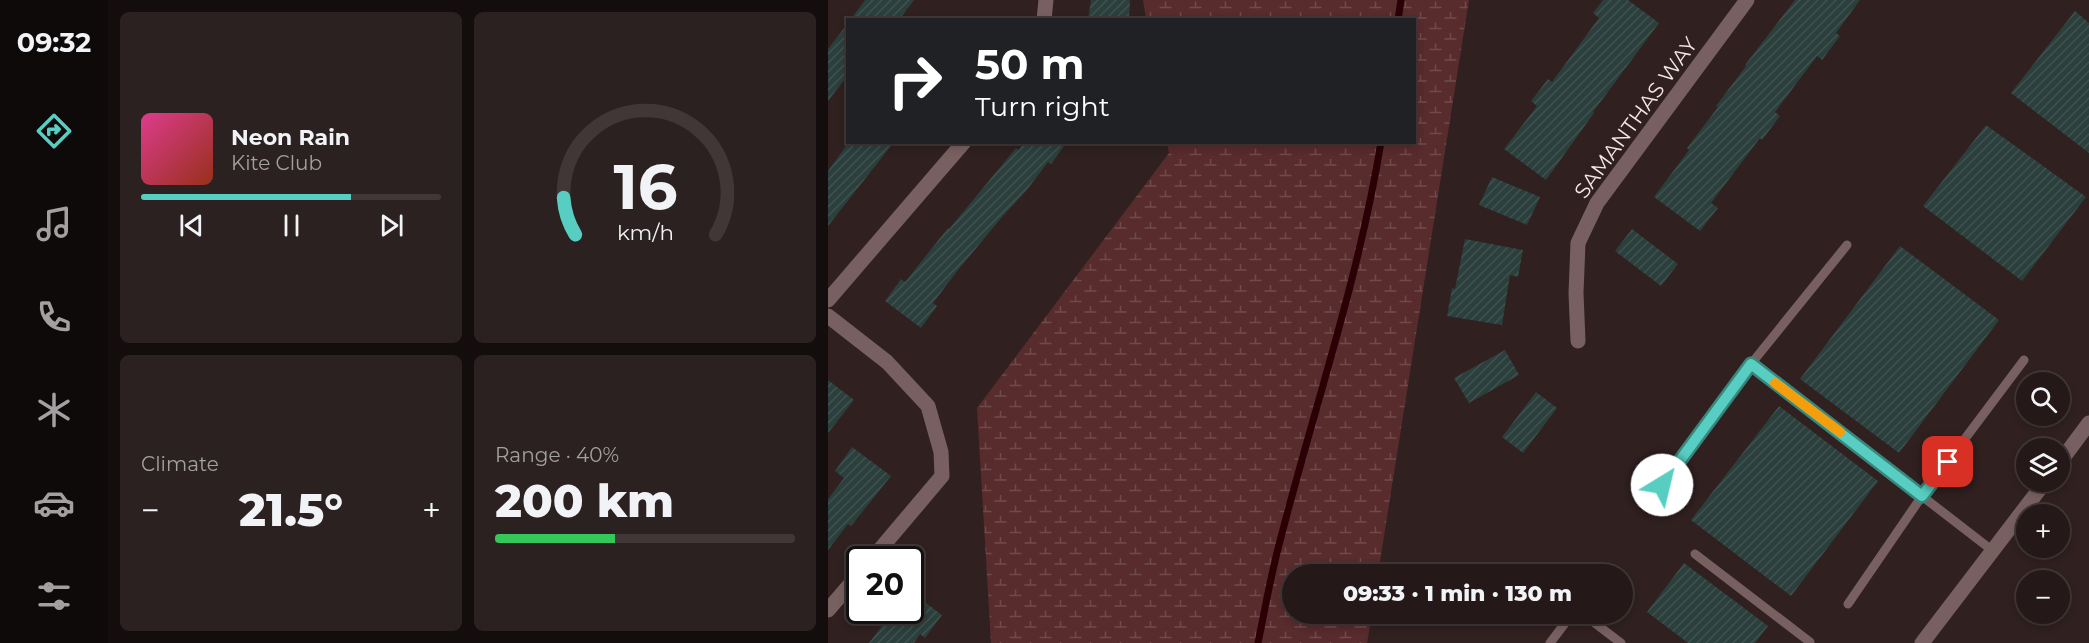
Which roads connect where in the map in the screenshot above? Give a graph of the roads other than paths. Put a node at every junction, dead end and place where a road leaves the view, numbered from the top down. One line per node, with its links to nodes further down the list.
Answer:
1 (1046, 0): 3 (street)
2 (1747, 0): 8 (street, SAMANTHAS WAY)
3 (1044, 18)
4 (962, 144): 6 (street)
5 (1847, 245): 10 (lane)
6 (828, 300)
7 (828, 316): 16 (street)
8 (1578, 341)
9 (2024, 360): 15 (lane)
10 (1751, 364): 13 (lane); 15 (lane)
11 (2089, 423): 12 (street)
12 (2070, 449)
13 (1662, 485)
14 (2037, 492): 17 (street)
15 (1922, 496): 17 (lane); 20 (lane)
16 (883, 546)
17 (1993, 551): 27 (street)
18 (1695, 554): 26 (lane)
19 (846, 589): 21 (street)
20 (1848, 604)
21 (828, 610)
22 (1564, 624): 24 (lane)
23 (1596, 624): 25 (lane)
24 (1550, 643)
25 (1621, 643)
26 (1809, 643)
27 (1922, 643)

